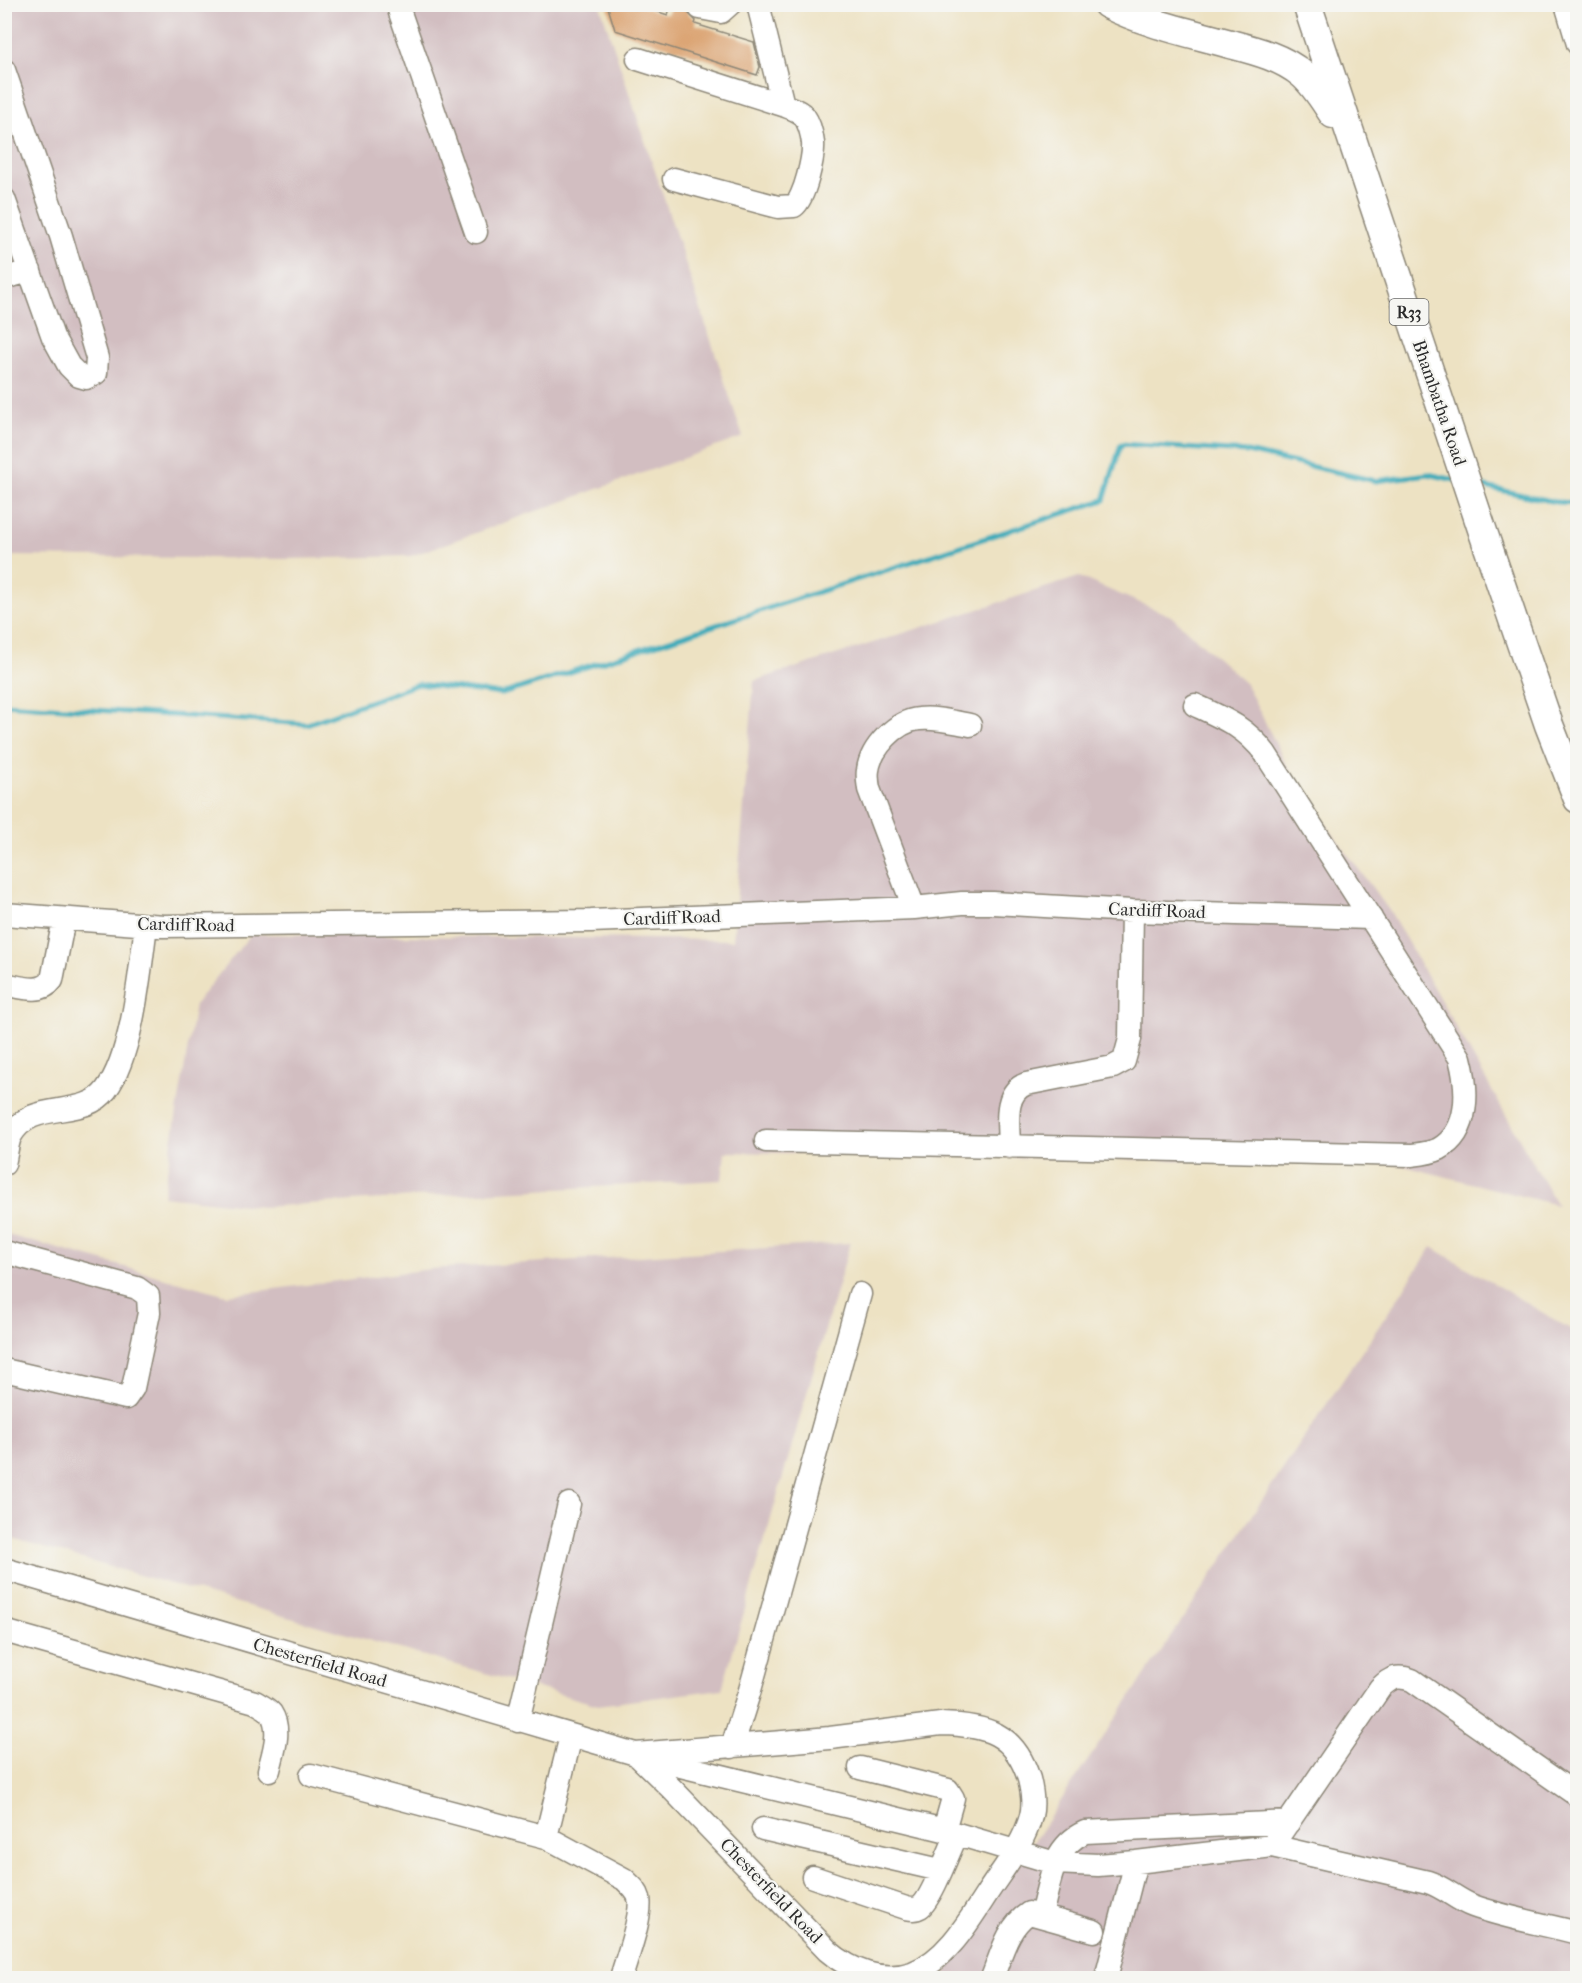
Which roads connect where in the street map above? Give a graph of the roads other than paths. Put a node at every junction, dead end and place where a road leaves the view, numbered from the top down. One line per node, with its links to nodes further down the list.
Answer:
1 (397, 4): 15 (street)
2 (730, 4): 7 (street)
3 (758, 4): 11 (street)
4 (1107, 4): 12 (main road)
5 (1307, 4): 12 (main road, Bhambatha Road / R33)
6 (1566, 4): 8 (street)
7 (700, 8)
8 (1578, 44)
9 (638, 59): 11 (street)
10 (4, 70): 16 (street)
11 (783, 105): 13 (street)
12 (1357, 157): 20 (main road, Bhambatha Road / R33)
13 (674, 178)
14 (4, 199): 16 (street)
15 (476, 232)
16 (30, 271): 17 (street)
17 (4, 278)
18 (1195, 705): 24 (street)
19 (970, 724): 21 (street)
20 (1578, 799)
21 (914, 909): 22 (street, Cardiff Road); 26 (street, Cardiff Road)
22 (1132, 911): 24 (street, Cardiff Road); 29 (street)
23 (4, 914): 25 (street, Cardiff Road)
24 (1371, 918): 29 (street)
25 (64, 919): 26 (street, Cardiff Road); 27 (street)
26 (146, 925): 30 (street)
27 (4, 984)
28 (766, 1141): 29 (street)
29 (1009, 1147)
30 (4, 1164)
31 (4, 1252): 33 (street)
32 (860, 1294): 39 (street)
33 (4, 1370)
34 (569, 1504): 37 (street)
35 (4, 1569): 37 (street, Chesterfield Road)
36 (4, 1631): 42 (street)
37 (518, 1721): 38 (street, Chesterfield Road)
38 (571, 1736): 40 (street, Chesterfield Road); 48 (street)
39 (732, 1747): 40 (street, Chesterfield Road); 50 (street, Chesterfield Road)
40 (636, 1754): 47 (street, Chesterfield Road); 50 (street, Chesterfield Road)
41 (860, 1768): 47 (street)
42 (268, 1770)
43 (311, 1775): 48 (street)
44 (1578, 1796): 45 (street)
45 (1289, 1822): 49 (street); 52 (street)
46 (763, 1829): 53 (street)
47 (950, 1832): 50 (street, Chesterfield Road); 53 (street)
48 (546, 1837): 58 (street)
49 (1272, 1845): 51 (street); 57 (street)
50 (1015, 1850): 52 (street)
51 (1136, 1862): 52 (street); 60 (street)
52 (1055, 1863): 55 (street)
53 (940, 1870): 54 (street)
54 (813, 1877)
55 (1041, 1916): 56 (street); 59 (street)
56 (1094, 1931)
57 (1578, 1933)
58 (621, 1978)
59 (992, 1978)
60 (1106, 1978)

